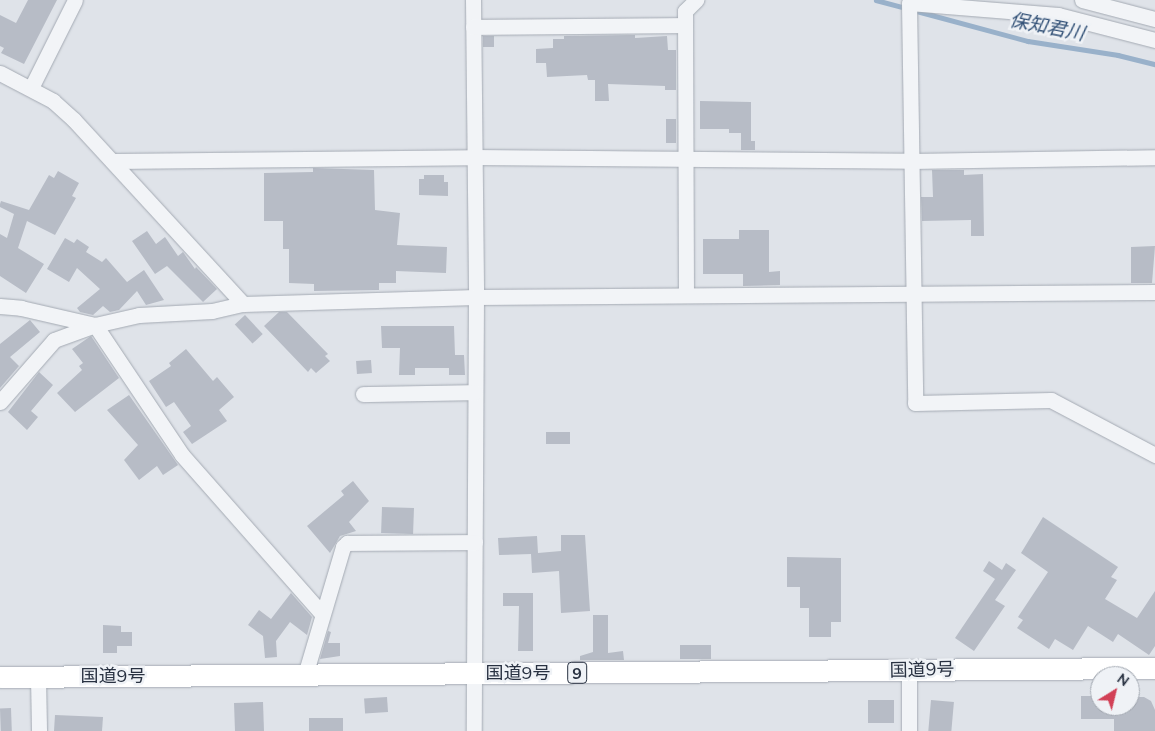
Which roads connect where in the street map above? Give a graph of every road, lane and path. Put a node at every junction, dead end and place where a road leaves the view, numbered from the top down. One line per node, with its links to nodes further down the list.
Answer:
1 (75, 0): 12 (street)
2 (473, 0): 9 (street)
3 (696, 0): 8 (street)
4 (998, 0): 6 (street)
5 (1082, 0): 7 (street)
6 (1058, 15): 10 (street); 17 (street)
7 (1155, 19)
8 (685, 25): 9 (street); 15 (street)
9 (473, 27): 13 (street)
10 (1155, 40)
11 (0, 73): 12 (street)
12 (31, 88): 16 (street)
13 (473, 157): 15 (street); 16 (street); 21 (street)
14 (1155, 157): 17 (street)
15 (687, 158): 17 (street); 19 (street)
16 (114, 161): 22 (street)
17 (911, 161): 20 (street)
18 (1155, 292): 20 (street)
19 (686, 295): 20 (street); 21 (street)
20 (912, 295): 28 (street)
21 (476, 297): 22 (street); 25 (street)
22 (244, 304): 24 (street)
23 (0, 306): 24 (street)
24 (95, 325): 27 (street); 30 (street)
25 (475, 392): 26 (street); 29 (street)
26 (363, 394)
27 (0, 402)
28 (1155, 455)
29 (475, 542): 30 (street); 33 (street)
30 (322, 614): 34 (street)
31 (1155, 668): 32 (highway, 国道9号 / 9)
32 (909, 670): 33 (highway, 国道9号 / 9); 39 (street)
33 (474, 673): 34 (highway, 国道9号 / 9); 38 (street)
34 (304, 675): 35 (highway, 国道9号 / 9)
35 (38, 676): 36 (highway, 国道9号 / 9); 37 (street)
36 (0, 677)
37 (39, 731)
38 (474, 731)
39 (909, 731)

